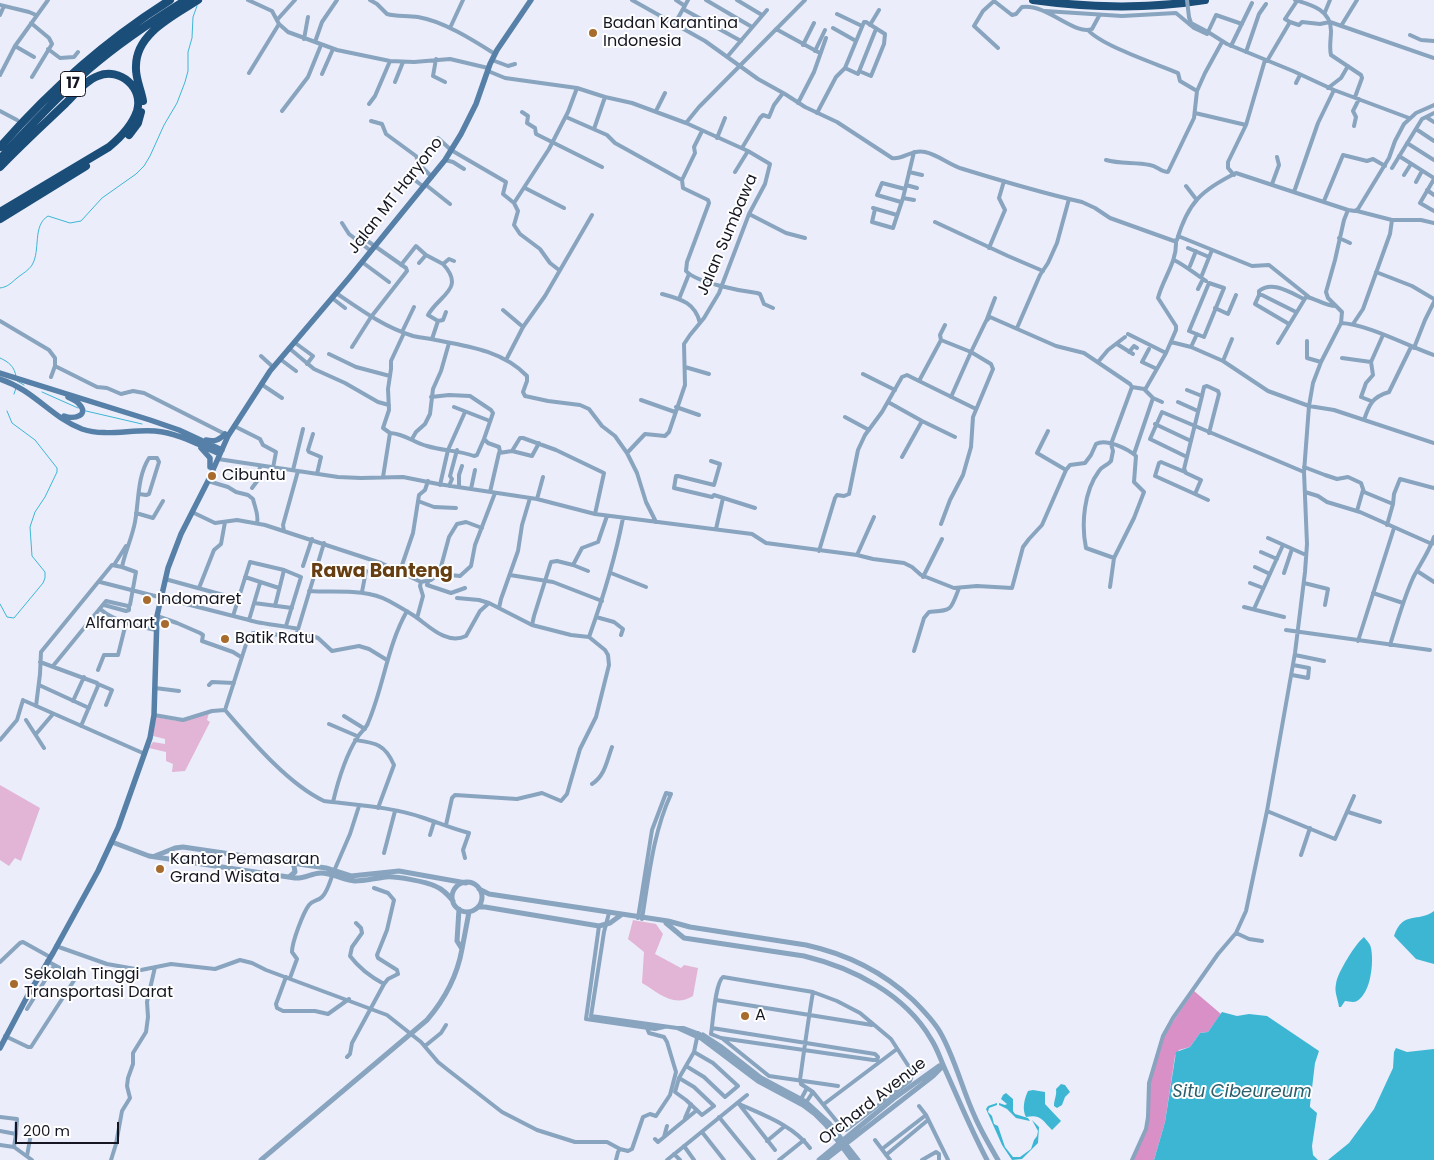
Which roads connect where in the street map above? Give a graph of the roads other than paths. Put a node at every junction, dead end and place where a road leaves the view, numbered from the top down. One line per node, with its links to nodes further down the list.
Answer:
1 (48, 0): 33 (street)
2 (170, 0): 37 (highway, 17)
3 (186, 0): 37 (highway, 17)
4 (198, 0): 37 (highway)
5 (248, 0): 38 (street, Jalan Sumbawa)
6 (294, 0): 38 (street)
7 (337, 0): 62 (street)
8 (370, 0): 49 (street)
9 (463, 0): 49 (street)
10 (531, 0): 73 (main road, Jalan MT Haryono)
11 (632, 0): 44 (street)
12 (676, 0): 26 (street)
13 (688, 0): 26 (street)
14 (706, 0): 48 (street)
15 (737, 0): 34 (street)
16 (805, 0): 52 (street)
17 (1033, 0): 19 (highway)
18 (1187, 0): 55 (street, bridge)
19 (1205, 0)
20 (1296, 0): 30 (street); 39 (street)
21 (1330, 0): 30 (street)
22 (1357, 0): 47 (street)
23 (1252, 3): 43 (street)
24 (1266, 4): 72 (street)
25 (2, 5): 32 (street); 33 (street)
26 (684, 7): 44 (street); 59 (street)
27 (767, 10): 34 (street)
28 (879, 10): 45 (street)
29 (1045, 11): 35 (street); 54 (street); 68 (street)
30 (1324, 12): 40 (street)
31 (837, 14): 46 (street)
32 (0, 15)
33 (36, 15): 41 (street)
34 (762, 15): 48 (street)
35 (1099, 16): 54 (street); 55 (street)
36 (308, 17): 58 (street)
37 (154, 19): 135 (highway, 17); 142 (highway, 17); 188 (highway)
38 (278, 22): 58 (street, Jalan Sumbawa); 91 (street)
39 (1290, 22): 40 (street); 81 (street)
40 (1330, 22): 47 (street); 85 (street)
41 (31, 23): 66 (street); 69 (street)
42 (814, 23): 65 (street)
43 (1242, 24): 55 (street); 67 (street)
44 (674, 25): 75 (street)
45 (870, 25): 46 (street); 51 (street)
46 (862, 26): 60 (street)
47 (1341, 26): 76 (street)
48 (752, 27): 59 (street)
49 (450, 28): 73 (street)
50 (833, 28): 60 (street)
51 (876, 29): 90 (street); 90 (street)
52 (776, 30): 65 (street); 84 (street)
53 (825, 30): 65 (street)
54 (1088, 30): 102 (street)
55 (1208, 32): 63 (street)
56 (1410, 35): 61 (street)
57 (826, 38): 107 (street)
58 (304, 39): 62 (street, Jalan Sumbawa)
59 (741, 40): 75 (street)
60 (856, 41): 88 (street)
61 (1434, 41)
62 (314, 42): 64 (street, Jalan Sumbawa)
63 (1222, 42): 67 (street); 102 (street)
64 (321, 44): 70 (street, Jalan Sumbawa); 111 (street)
65 (804, 45)
66 (15, 46): 74 (street); 86 (street)
67 (1231, 46): 72 (street)
68 (998, 48)
69 (48, 49): 71 (street); 95 (street)
70 (333, 49): 79 (street, Jalan Sumbawa); 92 (street)
71 (78, 52)
72 (1246, 52): 81 (street)
73 (495, 54): 78 (main road, Jalan MT Haryono)
74 (34, 57)
75 (727, 57): 84 (street)
76 (1434, 58)
77 (436, 59): 80 (street, Jalan Sumbawa); 89 (street, Jalan Sumbawa); 97 (street)
78 (492, 60): 83 (street); 89 (main road, Jalan MT Haryono)
79 (390, 61): 82 (street, Jalan Sumbawa); 108 (street)
80 (424, 61): 82 (street, Jalan Sumbawa); 87 (street)
81 (1266, 61): 93 (street); 125 (street)
82 (403, 62): 96 (street)
83 (515, 64)
84 (740, 66): 104 (street); 124 (street)
85 (1348, 66): 100 (street); 106 (street)
86 (2, 68): 94 (street)
87 (423, 68)
88 (845, 68): 90 (street); 114 (street)
89 (488, 69): 99 (street, Jalan Sumbawa); 137 (main road, Jalan MT Haryono)
90 (859, 71)
91 (249, 73)
92 (322, 74)
93 (1300, 74): 98 (street); 100 (street)
94 (0, 75)
95 (32, 77)
96 (395, 82)
97 (445, 82)
98 (1296, 83)
99 (577, 88): 105 (street, Jalan Sumbawa); 117 (street)
100 (1328, 88): 101 (street)
101 (1334, 90): 106 (street); 171 (street)
102 (1197, 91): 116 (street)
103 (665, 93): 112 (street)
104 (783, 93): 107 (street); 136 (street)
105 (604, 97): 112 (street, Jalan Sumbawa); 127 (street)
106 (1357, 98): 120 (street); 126 (street)
107 (798, 103): 114 (street)
108 (369, 104)
109 (1434, 105): 120 (street)
110 (0, 111): 121 (street)
111 (282, 111)
112 (656, 111): 124 (street, Jalan Sumbawa)
113 (522, 112): 133 (street)
114 (817, 113): 139 (street)
115 (1434, 113): 118 (street)
116 (1195, 114): 125 (street); 144 (street)
117 (566, 117): 127 (street); 133 (street)
118 (1426, 117): 123 (street); 128 (street)
119 (725, 118): 131 (street)
120 (1410, 118): 147 (street)
121 (17, 120)
122 (371, 121): 159 (street)
123 (1434, 122)
124 (686, 123): 129 (street, Jalan Sumbawa)
125 (1246, 125): 155 (street)
126 (1354, 126)
127 (594, 129): 161 (street)
128 (1416, 129): 132 (street); 134 (street)
129 (702, 131): 131 (street, Jalan Sumbawa); 161 (street)
130 (438, 138): 137 (street)
131 (717, 138): 136 (street, Jalan Sumbawa)
132 (1434, 140)
133 (553, 142): 149 (street); 168 (street)
134 (1407, 143): 140 (street); 145 (street)
135 (0, 147)
136 (742, 148): 138 (street, Jalan Sumbawa)
137 (451, 150): 143 (main road, Jalan MT Haryono); 178 (street)
138 (748, 151): 153 (street); 185 (street, Jalan Sumbawa)
139 (914, 152): 154 (street); 162 (street)
140 (1399, 156): 146 (street); 150 (street)
141 (1277, 157): 164 (street)
142 (0, 160)
143 (445, 160): 151 (street); 159 (main road, Jalan MT Haryono)
144 (1106, 160)
145 (1434, 160)
146 (1411, 164): 152 (street); 158 (street)
147 (1385, 166): 177 (street); 182 (street)
148 (0, 167): 184 (highway)
149 (602, 167)
150 (1392, 168)
151 (464, 169)
152 (1422, 171): 160 (street); 163 (street)
153 (735, 172)
154 (909, 172): 157 (street); 167 (street)
155 (1234, 174): 164 (street); 174 (street)
156 (408, 175): 165 (street)
157 (922, 175)
158 (1404, 175)
159 (432, 177): 165 (main road, Jalan MT Haryono)
160 (1434, 178): 170 (street)
161 (682, 180): 217 (street)
162 (1004, 181): 173 (street); 201 (street)
163 (1416, 182)
164 (1272, 184): 171 (street)
165 (425, 186): 179 (street); 199 (main road, Jalan MT Haryono)
166 (1186, 186): 174 (street)
167 (905, 187): 169 (street); 175 (street); 175 (street)
168 (525, 188): 178 (street); 180 (street)
169 (917, 188)
170 (1427, 190): 172 (street); 183 (street)
171 (1294, 192): 177 (street)
172 (1434, 195)
173 (1069, 199): 197 (street); 215 (street)
174 (1196, 199): 194 (street)
175 (902, 200): 176 (street); 187 (street)
176 (914, 200)
177 (1324, 201): 181 (street)
178 (514, 203): 214 (street)
179 (450, 204)
180 (564, 208)
181 (1348, 210): 182 (street); 196 (street)
182 (1357, 211): 189 (street)
183 (1434, 211)
184 (0, 212)
185 (749, 214): 195 (street); 220 (street, Jalan Sumbawa)
186 (592, 215): 214 (street)
187 (897, 215): 187 (street)
188 (0, 218)
189 (1392, 220): 192 (street); 216 (street)
190 (935, 222): 201 (street)
191 (342, 223): 199 (street)
192 (1434, 223)
193 (359, 234): 199 (street)
194 (1178, 236): 197 (street); 203 (street)
195 (805, 238)
196 (1339, 238): 198 (street); 232 (street)
197 (1176, 241): 207 (street)
198 (1350, 243)
199 (373, 248): 209 (main road, Jalan MT Haryono); 212 (street)
200 (428, 248): 205 (street)
201 (989, 248): 215 (street)
202 (1188, 248): 204 (street)
203 (1212, 250): 206 (street); 226 (street)
204 (1196, 251): 206 (street); 213 (street)
205 (425, 254): 210 (street); 211 (street); 212 (street)
206 (1209, 257): 218 (street)
207 (1174, 260): 218 (street); 259 (street)
208 (454, 261): 211 (street)
209 (362, 262): 219 (street); 222 (main road, Jalan MT Haryono)
210 (419, 263)
211 (443, 264): 242 (street)
212 (401, 265): 240 (street)
213 (1190, 266)
214 (560, 270): 249 (street)
215 (1043, 271): 250 (street)
216 (1376, 272): 231 (street); 247 (street)
217 (689, 274): 220 (street); 229 (street)
218 (1204, 278): 221 (street)
219 (389, 282)
220 (721, 286): 235 (street); 244 (street, Jalan Sumbawa)
221 (1198, 289)
222 (336, 293): 227 (main road, Jalan MT Haryono); 240 (street)
223 (662, 294): 229 (street)
224 (1236, 295): 236 (street)
225 (1259, 295): 230 (street); 239 (street); 246 (street)
226 (1309, 296): 230 (street); 232 (street)
227 (332, 298): 234 (street); 258 (main road, Jalan MT Haryono)
228 (995, 298): 241 (street)
229 (679, 299): 244 (street)
230 (1304, 299): 239 (street)
231 (1434, 300): 267 (street)
232 (1336, 306): 245 (street)
233 (414, 307): 251 (street)
234 (345, 308)
235 (773, 308)
236 (1215, 308): 252 (street); 252 (street)
237 (503, 310): 249 (street)
238 (446, 312): 242 (street)
239 (1296, 312): 246 (street)
240 (371, 317): 251 (street); 263 (street)
241 (987, 319): 250 (street); 269 (street)
242 (438, 321): 254 (street)
243 (0, 322): 282 (street)
244 (700, 323): 284 (street, Jalan Sumbawa)
245 (1342, 323): 247 (street); 279 (street)
246 (1289, 324): 262 (street)
247 (1353, 324): 253 (street)
248 (945, 325): 255 (street)
249 (523, 327): 276 (street)
250 (1017, 328): 277 (street)
251 (403, 332): 254 (street); 290 (street)
252 (1197, 334): 264 (street)
253 (1383, 335): 267 (street); 280 (street)
254 (432, 339): 260 (street)
255 (941, 340): 269 (street); 294 (street)
256 (1232, 340): 278 (street)
257 (1307, 341): 279 (street)
258 (294, 342): 265 (main road, Jalan MT Haryono); 281 (street)
259 (1171, 342): 264 (street); 270 (street)
260 (449, 343): 276 (street); 303 (street)
261 (1117, 344): 266 (street); 270 (street); 277 (street)
262 (1278, 344)
263 (352, 347)
264 (1191, 347): 278 (street)
265 (289, 348): 275 (main road, Jalan MT Haryono); 281 (street)
266 (1138, 348)
267 (1412, 348): 272 (street); 308 (street)
268 (1149, 349): 285 (street)
269 (970, 352): 304 (street); 315 (street)
270 (1166, 353): 285 (street)
271 (329, 354): 290 (street)
272 (1434, 355)
273 (261, 356): 283 (street)
274 (1342, 358): 280 (street)
275 (280, 360): 283 (main road, Jalan MT Haryono); 286 (street)
276 (506, 360): 348 (street)
277 (1097, 361): 296 (street)
278 (1223, 361): 313 (street)
279 (1321, 362): 313 (street)
280 (1371, 362): 308 (street)
281 (307, 364): 312 (street)
282 (55, 366): 291 (street); 333 (street)
283 (273, 367): 295 (main road, Jalan MT Haryono)
284 (685, 367): 288 (street); 316 (street, Jalan Sumbawa)
285 (1158, 369): 297 (street)
286 (296, 371)
287 (0, 373): 293 (main road)
288 (709, 374)
289 (863, 374): 298 (street)
290 (390, 376): 312 (street)
291 (50, 377)
292 (0, 379): 293 (main road)
293 (9, 379): 300 (main road); 319 (main road)
294 (919, 381): 298 (street); 304 (street)
295 (261, 384): 301 (main road, Jalan MT Haryono); 305 (street)
296 (1132, 387): 297 (street); 342 (street)
297 (1144, 389): 306 (street)
298 (894, 390): 309 (street)
299 (1187, 390): 302 (street)
300 (58, 391): 319 (main road); 338 (main road)
301 (255, 392): 326 (main road, Jalan MT Haryono); 333 (main road, Jalan MT Haryono)
302 (1202, 396): 317 (street); 332 (street)
303 (431, 397): 323 (street); 336 (street)
304 (951, 397): 315 (street)
305 (282, 398)
306 (1153, 398): 310 (street); 349 (street)
307 (641, 400): 316 (street)
308 (1371, 401): 322 (street)
309 (888, 402): 324 (street); 329 (street)
310 (1162, 402)
311 (1178, 402): 317 (street)
312 (389, 405): 331 (street)
313 (1309, 406): 322 (street); 363 (street)
314 (454, 407): 318 (street)
315 (976, 409): 403 (street)
316 (676, 410): 320 (street); 348 (street, Jalan Sumbawa)
317 (1198, 410): 327 (street)
318 (465, 412): 323 (street); 343 (street)
319 (56, 413): 338 (main road)
320 (699, 415)
321 (845, 417): 329 (street)
322 (1364, 420): 340 (street)
323 (490, 421): 337 (street)
324 (922, 422): 335 (street); 350 (street)
325 (1155, 424): 327 (street); 339 (street); 351 (street)
326 (234, 426): 347 (main road, Jalan MT Haryono); 358 (street)
327 (1195, 427): 332 (street); 339 (street)
328 (303, 429): 360 (street)
329 (869, 430): 419 (street)
330 (1048, 431): 362 (street)
331 (390, 432): 336 (street); 367 (street)
332 (1209, 433): 363 (street)
333 (225, 434): 338 (main road); 347 (main road, Jalan MT Haryono)
334 (313, 434): 366 (street)
335 (955, 437)
336 (412, 439): 343 (street)
337 (484, 439): 344 (street); 346 (street)
338 (198, 441): 347 (main road); 357 (main road)
339 (1191, 441): 351 (street)
340 (1434, 443)
341 (539, 444): 345 (street); 345 (street); 396 (street)
342 (1111, 444): 349 (street); 362 (street); 423 (street)
343 (448, 450): 344 (street); 371 (street)
344 (457, 450): 373 (street)
345 (512, 451): 346 (street)
346 (500, 452): 379 (street)
347 (219, 453): 353 (street); 357 (main road, Jalan MT Haryono); 369 (main road, Jalan MT Haryono)
348 (627, 453): 401 (street)
349 (1134, 454): 423 (street)
350 (902, 456)
351 (1187, 457): 365 (street)
352 (710, 461): 372 (street)
353 (246, 464): 354 (street); 359 (street)
354 (253, 465): 355 (street); 364 (street)
355 (260, 466): 358 (street); 374 (street)
356 (462, 466): 375 (street)
357 (210, 467): 409 (main road, Jalan MT Haryono)
358 (273, 468): 360 (street)
359 (244, 470)
360 (296, 470): 366 (street); 408 (street)
361 (475, 470): 377 (street)
362 (1066, 470): 456 (street)
363 (1304, 470): 378 (street); 380 (street)
364 (252, 472)
365 (1184, 472): 382 (street); 382 (street)
366 (317, 474): 367 (street)
367 (383, 477): 370 (street)
368 (543, 477): 386 (street)
369 (208, 481): 394 (main road, Jalan MT Haryono); 402 (street)
370 (428, 481): 371 (street); 388 (street)
371 (440, 485): 373 (street)
372 (714, 485): 383 (street); 383 (street)
373 (449, 486): 375 (street)
374 (252, 488)
375 (459, 488): 377 (street)
376 (1434, 488): 390 (street)
377 (472, 489): 379 (street)
378 (1363, 490): 390 (street); 393 (street)
379 (492, 492): 384 (street); 405 (street)
380 (1305, 492): 393 (street); 422 (street)
381 (139, 494): 381 (street); 395 (street)
382 (1195, 494): 387 (street)
383 (714, 495): 385 (street)
384 (530, 498): 386 (street); 439 (street)
385 (723, 498): 392 (street); 407 (street)
386 (537, 500): 396 (street)
387 (1208, 500)
388 (418, 501): 391 (street); 432 (street)
389 (163, 502): 395 (street)
390 (1393, 504): 404 (street)
391 (456, 508)
392 (755, 508)
393 (1356, 511): 404 (street)
394 (192, 512): 400 (street); 409 (main road, Jalan MT Haryono)
395 (136, 513): 415 (street)
396 (595, 514): 397 (street)
397 (607, 516): 399 (street); 426 (street)
398 (874, 517): 421 (street)
399 (623, 518): 401 (street); 435 (street)
400 (225, 522): 402 (street); 453 (street)
401 (656, 522): 407 (street)
402 (257, 523): 408 (street)
403 (941, 524)
404 (1387, 525): 406 (street)
405 (482, 528): 437 (street); 437 (street)
406 (1394, 528): 416 (street); 461 (street)
407 (716, 529): 419 (street)
408 (284, 531): 412 (street)
409 (181, 534): 442 (main road, Jalan MT Haryono)
410 (1434, 537): 416 (street)
411 (1268, 538): 417 (street)
412 (312, 539): 414 (street); 427 (street)
413 (942, 539): 440 (street)
414 (324, 543): 432 (street); 459 (street)
415 (128, 544): 425 (street); 428 (street)
416 (1432, 544): 434 (street)
417 (1283, 545): 418 (street); 424 (street)
418 (1292, 549): 422 (street); 436 (street)
419 (819, 551): 421 (street)
420 (1261, 552): 424 (street)
421 (857, 555): 440 (street)
422 (1306, 556): 450 (street)
423 (1114, 558): 452 (street)
424 (1277, 559): 438 (street)
425 (114, 565): 428 (street); 444 (street)
426 (573, 565): 433 (street); 443 (street)
427 (303, 566)
428 (122, 567): 458 (street)
429 (1255, 568): 438 (street)
430 (284, 570): 441 (street); 454 (street); 473 (street)
431 (366, 571): 460 (street)
432 (400, 571): 445 (street)
433 (588, 571)
434 (1417, 571): 446 (street); 467 (street)
435 (611, 573): 451 (street); 466 (street)
436 (1284, 573)
437 (438, 574): 448 (street)
438 (1270, 574): 457 (street)
439 (510, 575): 443 (street); 474 (street)
440 (923, 576): 456 (street)
441 (245, 577): 447 (street); 465 (street)
442 (165, 580): 453 (street); 463 (main road, Jalan MT Haryono)
443 (545, 581): 466 (street); 485 (street)
444 (100, 582): 458 (street); 503 (street)
445 (421, 582): 448 (street); 462 (street)
446 (1434, 582)
447 (260, 583): 454 (street); 468 (street)
448 (428, 583): 455 (street); 462 (street)
449 (1250, 583): 457 (street)
450 (1304, 583): 470 (street); 490 (street)
451 (646, 587)
452 (1110, 587)
453 (199, 588): 465 (street)
454 (279, 588): 471 (street)
455 (465, 588)
456 (959, 588): 499 (street)
457 (1263, 588): 476 (street)
458 (133, 590): 463 (street); 475 (street)
459 (310, 591): 460 (street); 487 (street)
460 (362, 592): 477 (street)
461 (1373, 593): 467 (street); 494 (street)
462 (422, 594): 482 (street)
463 (161, 598): 478 (main road, Jalan MT Haryono); 479 (street)
464 (457, 598): 469 (street)
465 (238, 599): 479 (street)
466 (602, 601): 480 (street)
467 (1403, 602): 496 (street)
468 (254, 603): 471 (street); 483 (street)
469 (489, 603): 474 (street); 482 (street)
470 (1326, 605)
471 (275, 606): 473 (street)
472 (1244, 607): 476 (street)
473 (292, 608): 486 (street)
474 (499, 608): 485 (street)
475 (100, 609): 484 (street); 505 (street)
476 (1254, 610): 481 (street)
477 (407, 611): 482 (street); 502 (street)
478 (157, 616): 488 (main road, Jalan MT Haryono); 495 (street)
479 (233, 616): 483 (street)
480 (596, 617): 492 (street); 493 (street)
481 (1284, 617)
482 (417, 618)
483 (249, 620): 486 (street)
484 (126, 623): 488 (street); 507 (street)
485 (532, 625): 493 (street)
486 (286, 626): 487 (street)
487 (298, 629): 491 (street)
488 (156, 630): 514 (main road, Jalan MT Haryono)
489 (1286, 630): 490 (street)
490 (1298, 633): 494 (street); 500 (street)
491 (296, 636): 501 (street); 502 (street)
492 (621, 636)
493 (589, 637): 545 (street)
494 (1358, 641): 496 (street)
495 (202, 642): 497 (street); 501 (street)
496 (1390, 645): 498 (street)
497 (200, 648)
498 (1430, 650)
499 (914, 651)
500 (1295, 655): 504 (street); 506 (street)
501 (241, 657): 510 (street)
502 (386, 660): 527 (street)
503 (40, 662): 505 (street); 512 (street)
504 (1324, 662)
505 (53, 666): 509 (street)
506 (1293, 666): 508 (street); 508 (street)
507 (98, 670)
508 (1292, 675): 541 (street)
509 (84, 677): 511 (street); 516 (street)
510 (234, 682): 513 (street); 520 (street)
511 (98, 684): 517 (street); 519 (street)
512 (39, 685): 516 (street); 518 (street)
513 (209, 685)
514 (155, 688): 515 (street); 522 (main road, Jalan MT Haryono)
515 (179, 691)
516 (73, 701): 519 (street)
517 (106, 705)
518 (36, 706): 521 (street); 530 (street)
519 (89, 708): 526 (street)
520 (225, 710): 522 (street); 537 (street)
521 (53, 714): 526 (street); 528 (street)
522 (154, 715): 533 (main road, Jalan MT Haryono)
523 (344, 716): 527 (street)
524 (26, 720): 528 (street)
525 (329, 724): 529 (street)
526 (81, 726): 533 (street)
527 (365, 729): 529 (street)
528 (36, 734): 532 (street)
529 (356, 738): 537 (street); 539 (street)
530 (0, 740)
531 (612, 747): 534 (street)
532 (44, 748)
533 (145, 754): 548 (main road, Jalan MT Haryono)
534 (592, 784)
535 (669, 793): 567 (street)
536 (1354, 796): 542 (street)
537 (333, 802): 538 (street)
538 (359, 806): 539 (street); 556 (street)
539 (378, 808): 540 (street)
540 (395, 811): 543 (street); 549 (street)
541 (1267, 811): 546 (street); 573 (street)
542 (1348, 812): 544 (street); 546 (street)
543 (434, 822): 545 (street); 547 (street)
544 (1380, 822)
545 (446, 825): 552 (street)
546 (1310, 828): 550 (street)
547 (430, 835)
548 (112, 842): 551 (street); 576 (main road, Jalan MT Haryono)
549 (384, 853)
550 (1301, 855)
551 (150, 856): 553 (street); 557 (street)
552 (465, 858)
553 (291, 863): 554 (street); 557 (street)
554 (307, 865): 555 (street); 556 (street)
555 (308, 876): 556 (street); 557 (street)
556 (332, 876): 558 (street); 561 (street); 583 (street)
557 (289, 878)
558 (466, 883): 560 (street); 561 (street)
559 (374, 888): 584 (street)
560 (479, 889): 562 (street); 565 (street)
561 (453, 901): 563 (street)
562 (478, 908): 564 (street); 571 (street)
563 (459, 909): 564 (street); 577 (street)
564 (468, 912): 577 (street)
565 (609, 913): 566 (street); 570 (street)
566 (622, 915): 567 (street); 570 (street)
567 (640, 918): 568 (street)
568 (660, 921): 572 (street); 574 (street)
569 (356, 923): 584 (street)
570 (606, 925): 571 (street); 581 (street)
571 (599, 926): 581 (street)
572 (690, 927): 574 (street); 610 (street)
573 (1236, 933): 575 (street); 672 (street)
574 (684, 938): 611 (street)
575 (1262, 941)
576 (56, 946): 578 (main road, Jalan MT Haryono); 582 (street)
577 (462, 949): 599 (street)
578 (48, 959): 579 (street); 580 (street); 600 (main road, Jalan MT Haryono)
579 (0, 962)
580 (54, 966): 589 (street); 600 (street)
581 (596, 966): 590 (street); 592 (street)
582 (155, 967): 583 (street); 653 (street)
583 (288, 977): 586 (street); 586 (street)
584 (384, 984): 588 (street)
585 (813, 992): 587 (street); 591 (street); 595 (street)
586 (349, 999): 588 (street)
587 (716, 1000): 591 (street); 598 (street)
588 (371, 1008): 599 (street); 609 (street)
589 (28, 1009)
590 (591, 1016): 592 (street); 593 (street)
591 (809, 1016): 595 (street); 603 (street)
592 (586, 1019): 593 (street)
593 (624, 1022): 596 (street); 597 (street)
594 (446, 1025): 604 (street)
595 (874, 1025): 607 (street)
596 (666, 1026): 597 (street); 601 (street)
597 (647, 1028): 646 (street)
598 (712, 1028): 602 (street); 603 (street)
599 (410, 1034): 604 (street); 654 (street)
600 (5, 1036): 605 (main road, Jalan MT Haryono)
601 (700, 1036): 608 (street); 619 (street)
602 (721, 1038): 606 (street); 614 (street)
603 (805, 1043): 606 (street); 606 (street)
604 (425, 1046): 646 (street)
605 (0, 1048)
606 (804, 1049): 614 (street)
607 (897, 1049): 622 (street); 622 (street)
608 (694, 1052): 612 (street); 612 (street)
609 (347, 1056)
610 (953, 1060): 611 (street, Orchard Avenue); 671 (street)
611 (943, 1065): 641 (street, Orchard Avenue); 670 (street)
612 (686, 1066): 613 (street)
613 (679, 1078): 621 (street); 624 (street)
614 (800, 1080): 615 (street); 616 (street)
615 (838, 1086)
616 (807, 1088): 617 (street); 619 (street)
617 (813, 1092): 619 (street); 622 (street)
618 (747, 1094): 620 (street)
619 (803, 1102): 641 (street)
620 (737, 1103): 627 (street); 631 (street); 640 (street)
621 (691, 1104): 624 (street); 628 (street)
622 (824, 1104)
623 (919, 1106): 625 (street)
624 (697, 1110): 628 (street)
625 (926, 1115): 629 (street); 647 (street)
626 (0, 1117): 635 (street)
627 (719, 1117): 634 (street); 660 (street)
628 (684, 1120): 636 (street)
629 (928, 1120): 650 (street); 669 (street)
630 (667, 1126): 636 (street)
631 (785, 1126): 638 (street); 640 (street)
632 (32, 1128): 651 (street)
633 (0, 1131): 635 (street)
634 (702, 1132): 643 (street); 659 (street)
635 (16, 1134): 644 (street)
636 (664, 1137): 637 (street)
637 (655, 1139)
638 (804, 1140): 645 (street); 661 (street)
639 (876, 1140): 647 (street)
640 (767, 1141): 648 (street)
641 (842, 1143): 662 (street, Orchard Avenue); 663 (street, Orchard Avenue); 664 (street); 665 (street)
642 (0, 1145): 644 (street)
643 (684, 1146): 649 (street); 658 (street)
644 (14, 1147): 651 (street)
645 (810, 1148)
646 (620, 1149): 655 (street)
647 (882, 1149): 650 (street)
648 (775, 1150)
649 (674, 1154): 656 (street); 657 (street)
650 (886, 1154): 666 (street)
651 (27, 1156): 652 (street)
652 (32, 1160)
653 (111, 1160)
654 (261, 1160)
655 (616, 1160)
656 (667, 1160)
657 (680, 1160)
658 (694, 1160)
659 (724, 1160)
660 (754, 1160)
661 (779, 1160)
662 (819, 1160)
663 (825, 1160)
664 (852, 1160)
665 (858, 1160)
666 (890, 1160)
667 (922, 1160): 668 (street)
668 (939, 1160)
669 (948, 1160)
670 (988, 1160)
671 (998, 1160)
672 (1132, 1160)

